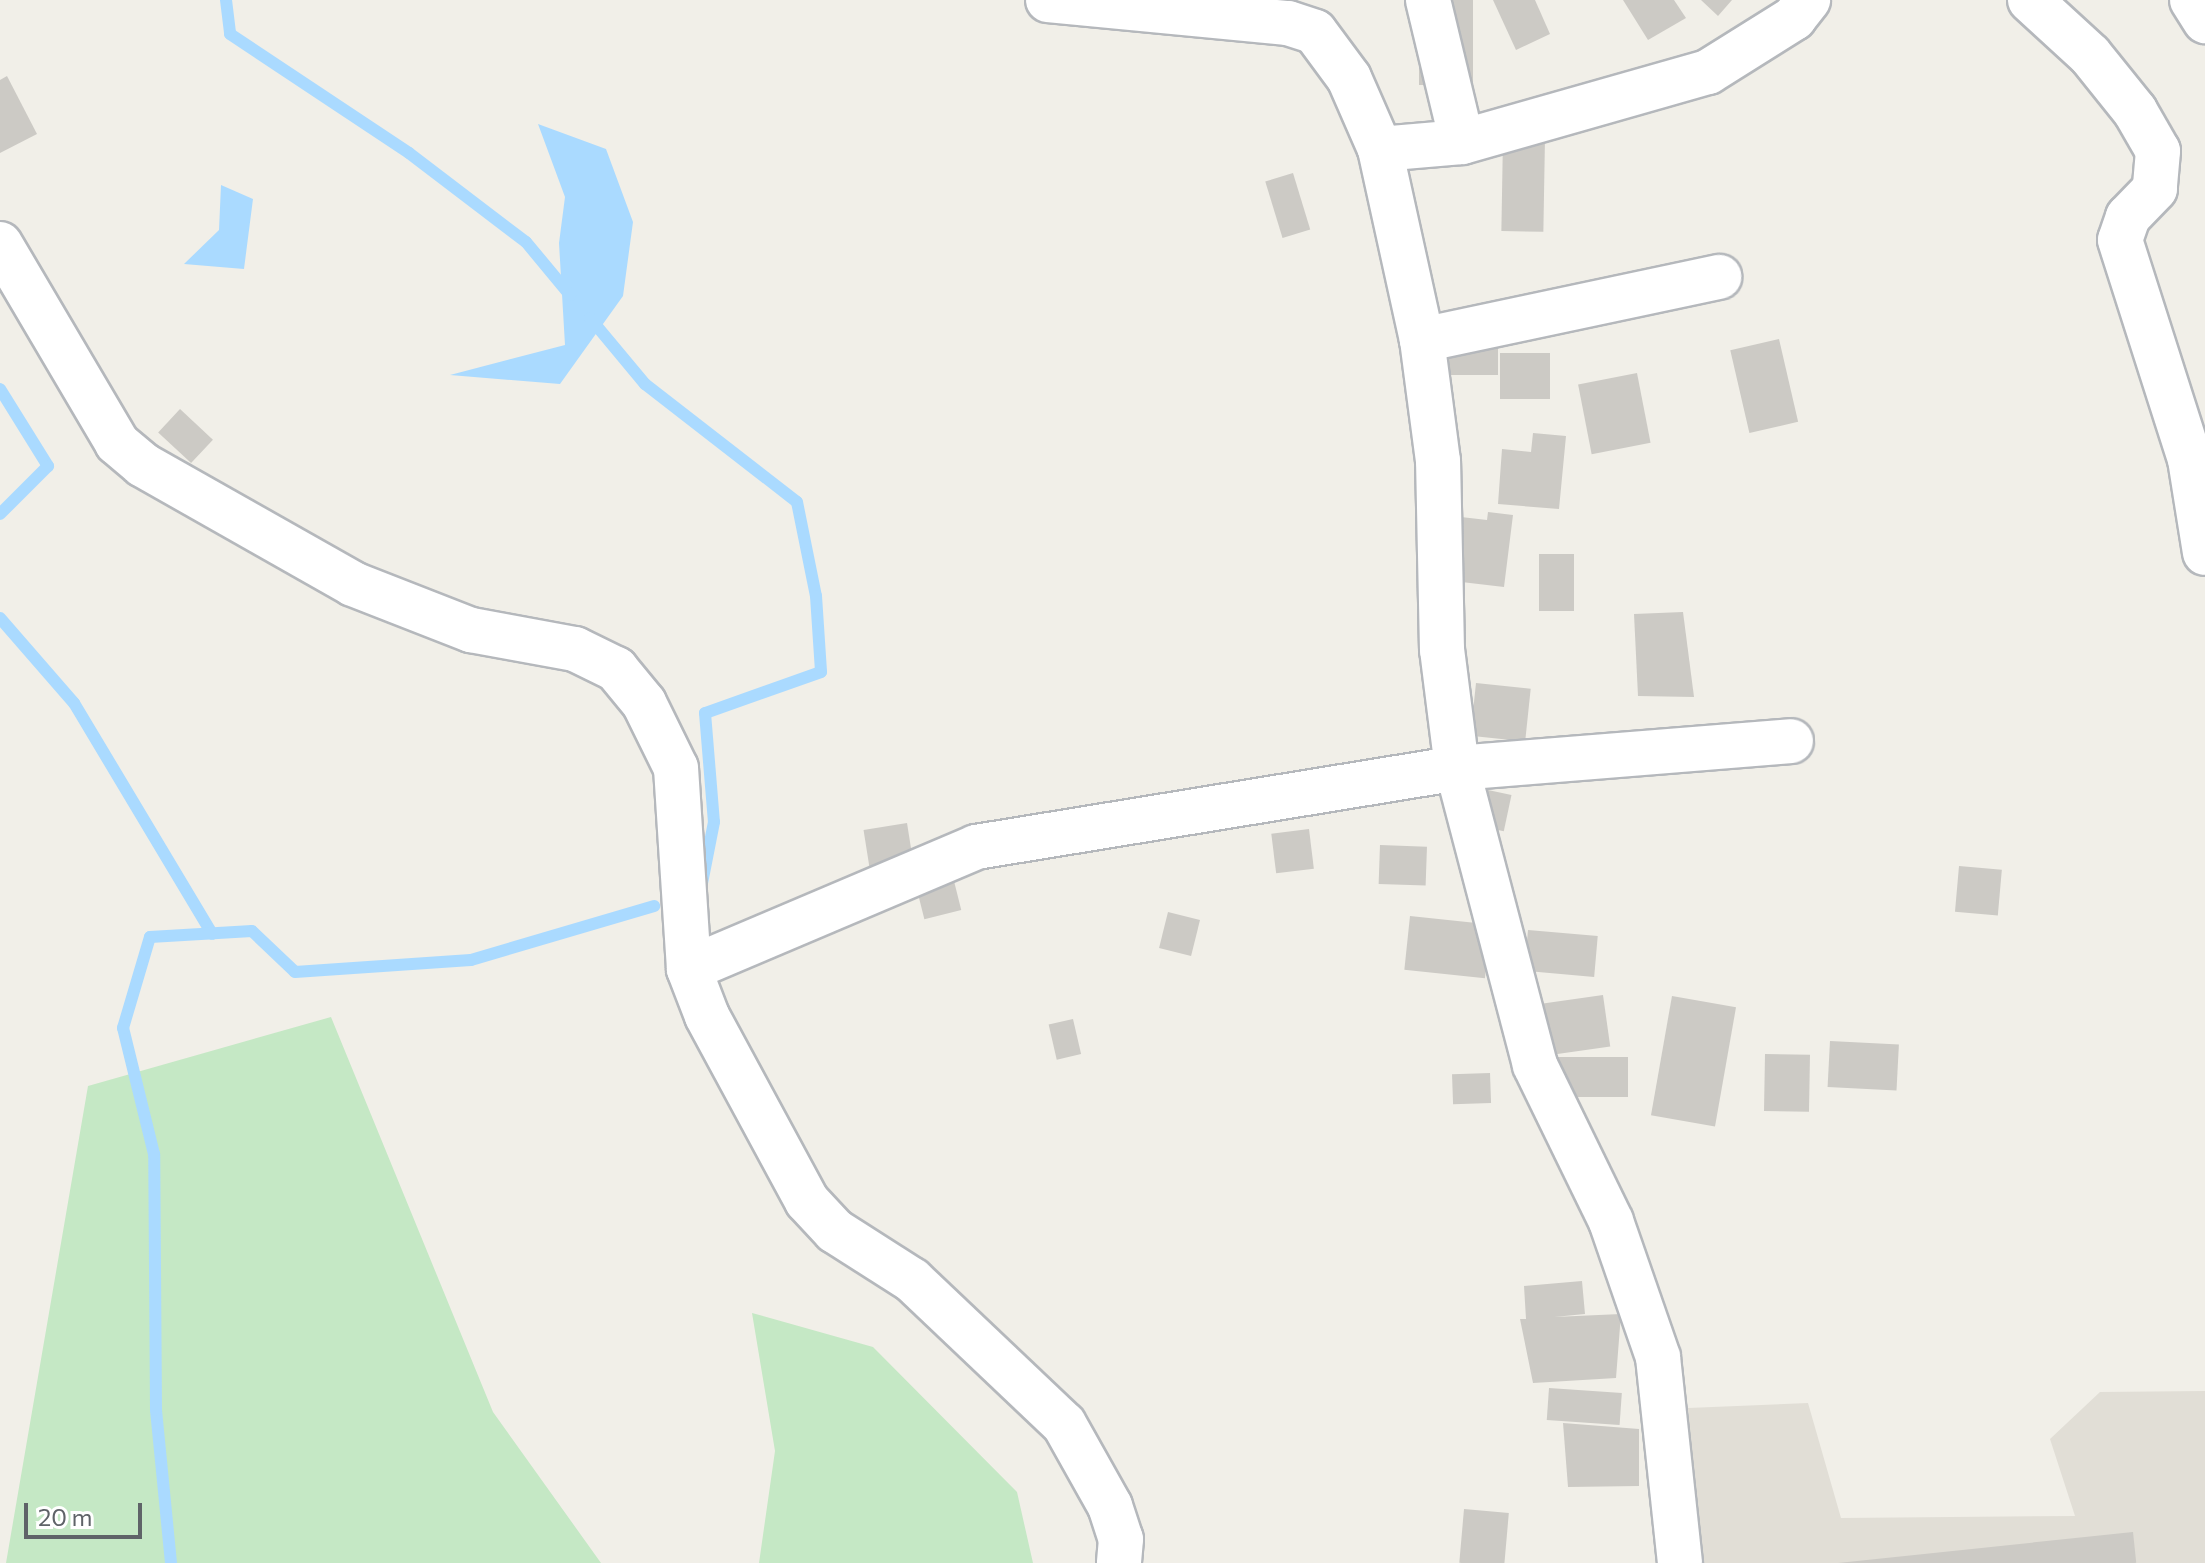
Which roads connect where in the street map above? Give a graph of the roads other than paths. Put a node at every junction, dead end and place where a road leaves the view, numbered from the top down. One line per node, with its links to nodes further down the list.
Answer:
1 (1048, 0): 8 (street)
2 (1428, 0): 7 (street)
3 (1808, 0): 7 (street)
4 (2030, 0): 12 (street)
5 (2192, 0): 6 (street)
6 (2205, 21)
7 (1462, 142): 8 (street)
8 (1380, 149): 11 (street)
9 (0, 244): 15 (street)
10 (1719, 277): 11 (street)
11 (1422, 340): 14 (street)
12 (2205, 553)
13 (1791, 741): 14 (street)
14 (1457, 768): 15 (street); 17 (street)
15 (689, 969): 16 (street)
16 (1119, 1563)
17 (1680, 1563)

